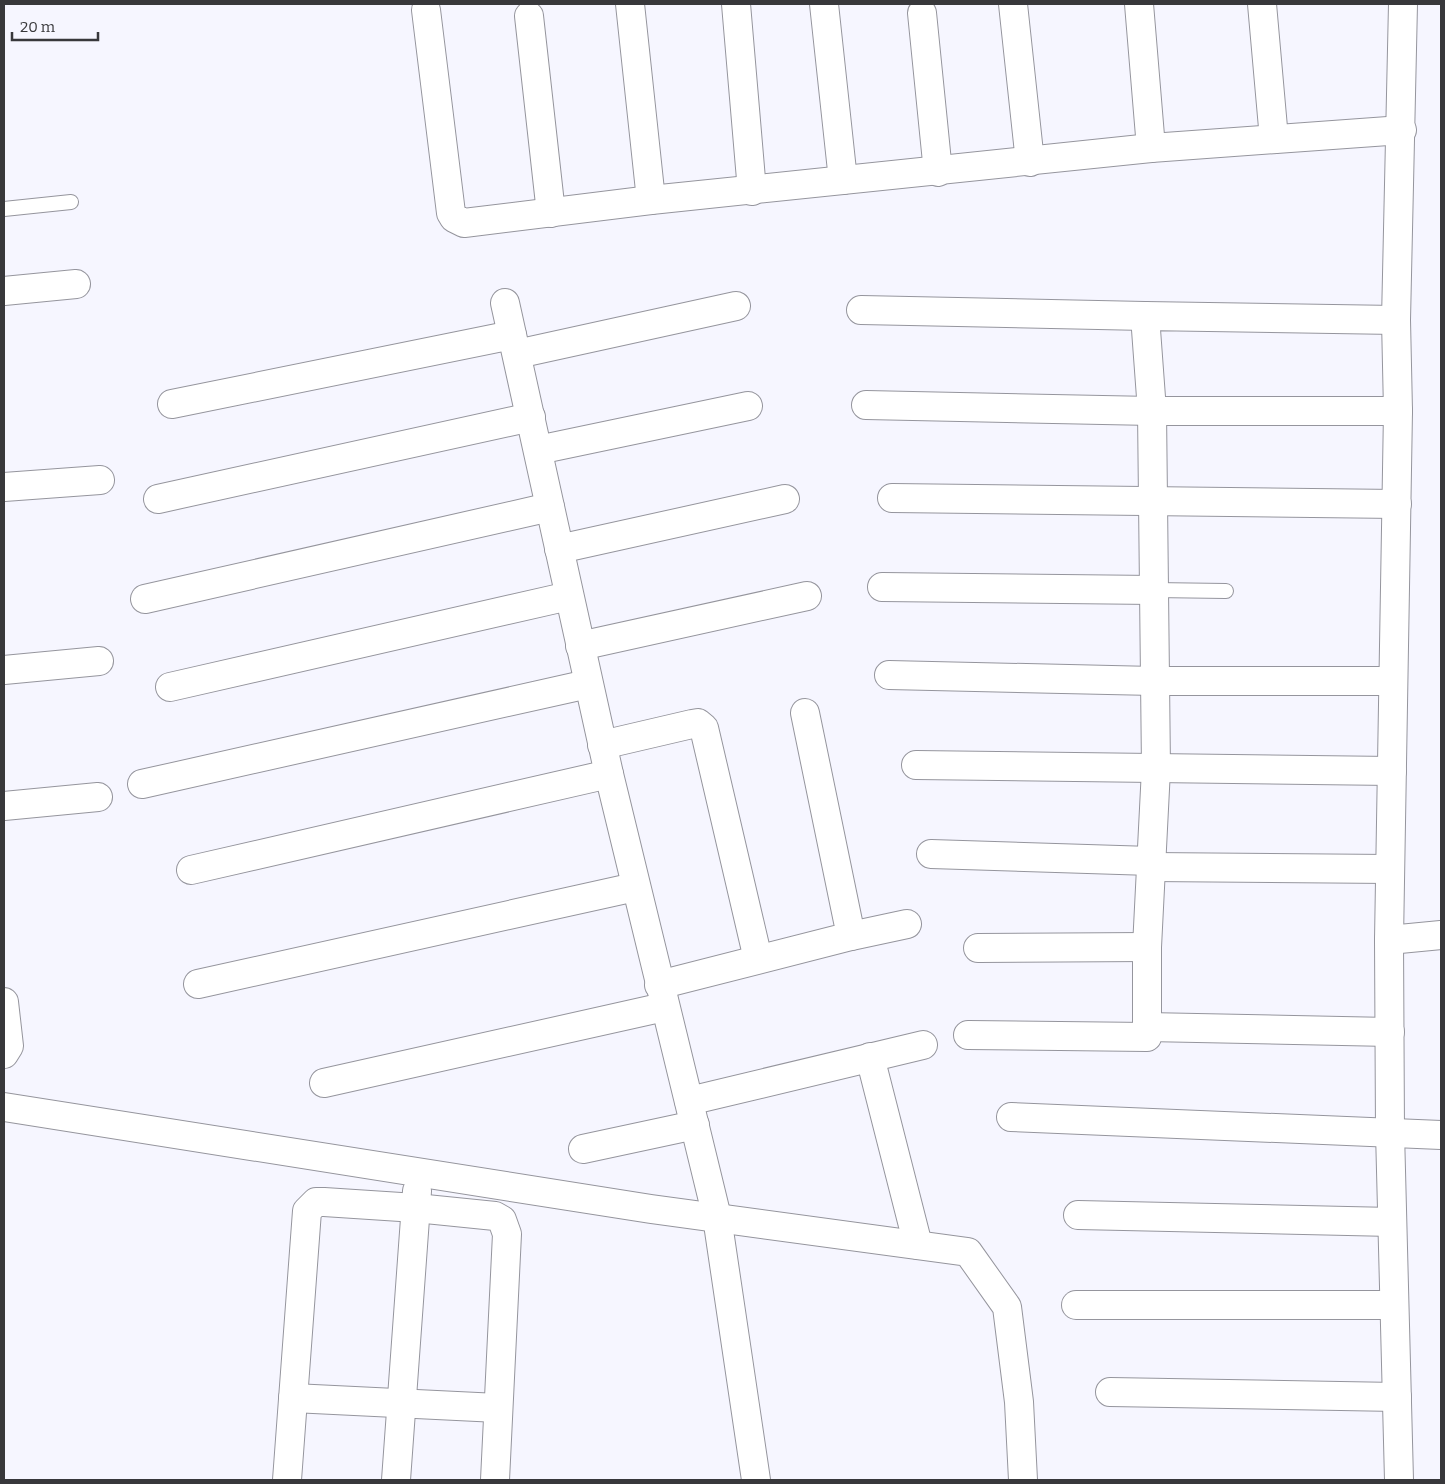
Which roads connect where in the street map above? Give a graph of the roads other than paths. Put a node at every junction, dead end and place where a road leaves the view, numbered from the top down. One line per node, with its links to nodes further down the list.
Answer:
1 (630, 4): 18 (street)
2 (736, 4): 17 (street)
3 (824, 4): 16 (street)
4 (1013, 4): 14 (street)
5 (1139, 4): 13 (street)
6 (1262, 4): 12 (street)
7 (1403, 4): 11 (street)
8 (426, 10): 21 (street)
9 (922, 13): 15 (street)
10 (529, 16): 21 (street)
11 (1402, 130): 12 (street); 28 (street)
12 (1274, 139): 13 (street)
13 (1150, 148): 14 (street)
14 (1030, 162): 15 (street)
15 (938, 172): 16 (street)
16 (843, 180): 17 (street)
17 (752, 192): 18 (street)
18 (651, 200): 21 (street)
19 (71, 202): 20 (lane)
20 (4, 209)
21 (551, 213)
22 (76, 284): 23 (street)
23 (4, 291)
24 (505, 303): 29 (street)
25 (736, 306): 29 (street)
26 (861, 310): 27 (street)
27 (1145, 316): 28 (street); 33 (street)
28 (1396, 320): 34 (street)
29 (515, 344): 30 (street); 35 (street)
30 (172, 404)
31 (866, 404): 33 (street)
32 (748, 406): 36 (street)
33 (1152, 411): 34 (street); 42 (street)
34 (1398, 411): 43 (street)
35 (531, 417): 36 (street); 40 (street)
36 (538, 450): 44 (street)
37 (100, 480): 38 (street)
38 (4, 487)
39 (892, 498): 42 (street)
40 (158, 499)
41 (785, 499): 45 (street)
42 (1152, 500): 43 (street); 47 (street)
43 (1397, 504): 57 (street)
44 (550, 508): 45 (street); 51 (street)
45 (559, 548): 49 (street)
46 (882, 587): 47 (street)
47 (1154, 590): 48 (lane); 56 (street)
48 (1226, 591)
49 (569, 596): 52 (street); 59 (street)
50 (806, 596): 52 (street)
51 (145, 600)
52 (580, 646): 58 (street)
53 (99, 661): 54 (street)
54 (4, 670)
55 (889, 675): 56 (street)
56 (1154, 681): 57 (street); 63 (street)
57 (1392, 681): 64 (street)
58 (588, 684): 61 (street); 66 (street)
59 (170, 687)
60 (805, 713): 76 (street)
61 (602, 745): 65 (street); 80 (street)
62 (916, 765): 63 (street)
63 (1156, 769): 64 (street); 70 (street)
64 (1392, 771): 71 (street)
65 (609, 774): 72 (street); 73 (street)
66 (142, 784)
67 (98, 797): 68 (street)
68 (4, 806)
69 (931, 854): 70 (street)
70 (1151, 864): 71 (street); 78 (street)
71 (1390, 869): 77 (street)
72 (191, 870)
73 (635, 887): 81 (street); 82 (street)
74 (907, 924): 76 (street)
75 (1441, 935): 77 (street)
76 (851, 936): 80 (street)
77 (1389, 940): 85 (street)
78 (1147, 947): 79 (street); 84 (street)
79 (978, 948)
80 (758, 959): 82 (street)
81 (198, 984)
82 (661, 996): 90 (street); 92 (street)
83 (4, 1002): 88 (street)
84 (1147, 1027): 85 (street); 86 (street)
85 (1390, 1032): 94 (street)
86 (968, 1035)
87 (922, 1045): 89 (street)
88 (4, 1054)
89 (870, 1057): 92 (street); 102 (street)
90 (324, 1083)
91 (4, 1107): 97 (street)
92 (692, 1113): 96 (street); 100 (street)
93 (1011, 1117): 94 (street)
94 (1390, 1132): 95 (street); 101 (street)
95 (1441, 1135)
96 (583, 1149)
97 (419, 1172): 98 (street); 100 (street)
98 (416, 1208): 107 (street); 108 (street); 109 (street)
99 (1078, 1215): 101 (street)
100 (717, 1217): 102 (street); 113 (street)
101 (1392, 1222): 104 (street)
102 (918, 1245): 114 (street)
103 (1076, 1305): 104 (street)
104 (1394, 1305): 106 (street)
105 (1110, 1392): 106 (street)
106 (1397, 1396): 115 (street)
107 (294, 1398): 108 (street); 110 (street)
108 (402, 1404): 109 (street); 111 (street)
109 (498, 1408): 112 (street)
110 (287, 1480)
111 (396, 1480)
112 (495, 1480)
113 (756, 1480)
114 (1023, 1480)
115 (1398, 1480)

